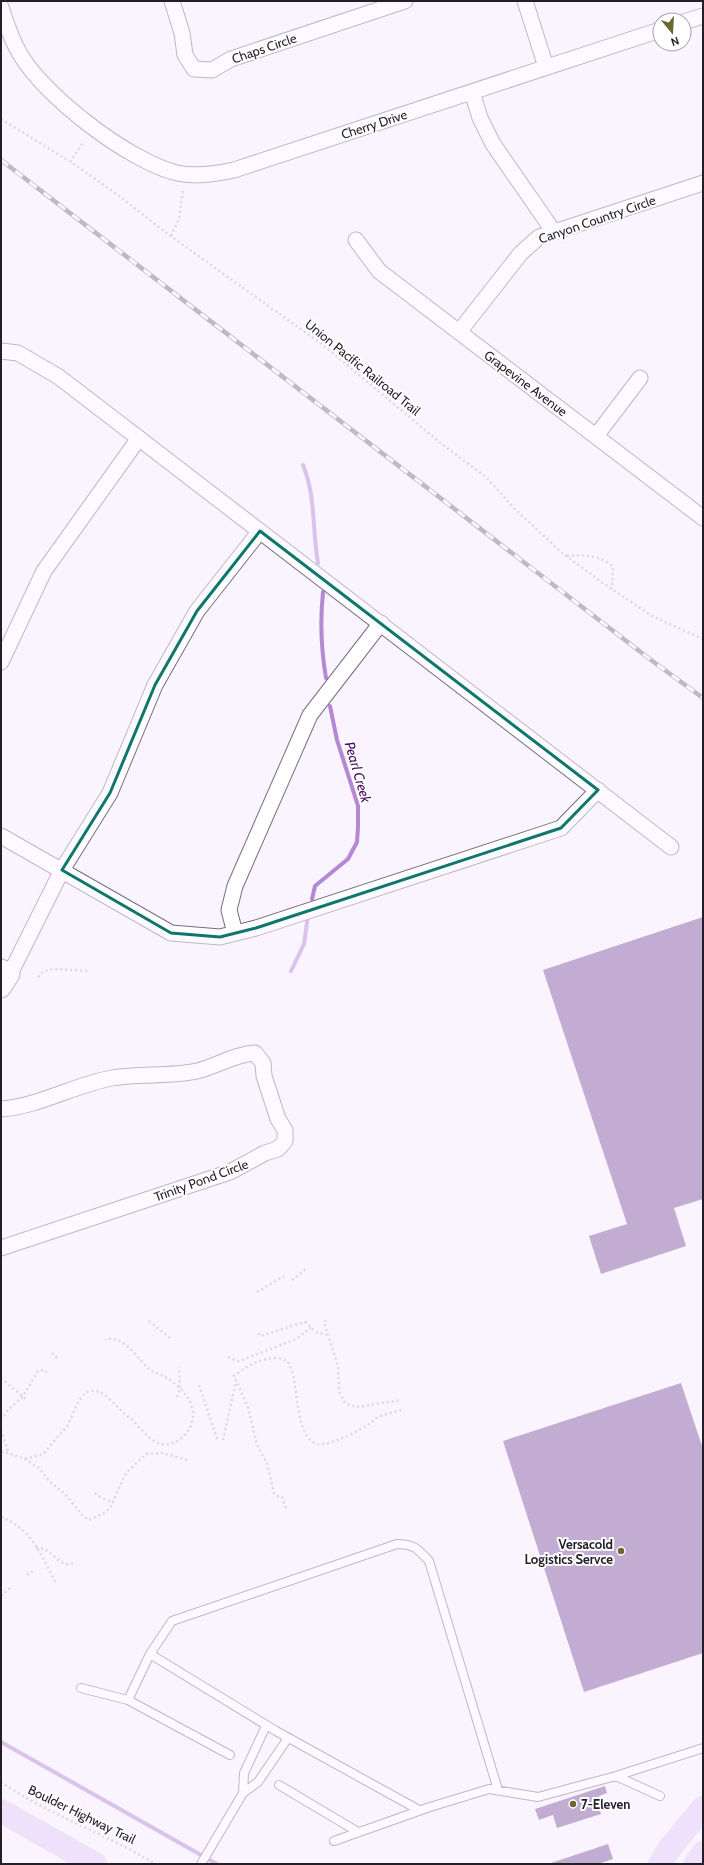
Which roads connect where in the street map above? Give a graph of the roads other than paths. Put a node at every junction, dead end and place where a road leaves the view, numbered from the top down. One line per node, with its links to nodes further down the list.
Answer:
1 (172, 1): 2 (street, Chaps Circle)
2 (405, 1)
3 (525, 1): 8 (street)
4 (1, 7): 9 (street, Cherry Drive)
5 (703, 16): 6 (street)
6 (692, 19)
7 (652, 33): 8 (street, Cherry Drive)
8 (546, 67): 9 (street, Cherry Drive)
9 (472, 92): 11 (street)
10 (703, 183): 11 (street, Canyon Country Circle)
11 (554, 232): 13 (street, Canyon Country Circle)
12 (356, 240): 13 (street, Grapevine Avenue)
13 (459, 332): 16 (street, Grapevine Avenue)
14 (1, 351): 17 (street)
15 (640, 378): 16 (street)
16 (596, 436): 18 (street, Grapevine Avenue)
17 (139, 438): 19 (street); 21 (street)
18 (703, 518)
19 (260, 531): 20 (street); 25 (street)
20 (381, 623): 22 (street); 26 (street)
21 (1, 662)
22 (598, 790): 24 (street); 26 (street)
23 (1, 836): 25 (street)
24 (671, 847)
25 (62, 870): 26 (street); 27 (street)
26 (235, 933)
27 (4, 977)
28 (1, 1109): 29 (street, Trinity Pond Circle)
29 (1, 1248)
30 (150, 1654): 32 (lane); 33 (lane); 39 (lane)
31 (81, 1688): 32 (lane)
32 (128, 1700): 36 (lane)
33 (266, 1726): 34 (lane); 40 (lane)
34 (288, 1738): 40 (lane); 42 (lane)
35 (703, 1748): 37 (lane)
36 (230, 1755)
37 (616, 1776): 39 (lane); 41 (lane)
38 (279, 1785): 45 (lane)
39 (498, 1790): 42 (lane)
40 (243, 1793): 49 (lane)
41 (660, 1796)
42 (419, 1810): 45 (lane)
43 (1, 1811): 48 (main road)
44 (702, 1814): 50 (main road)
45 (358, 1832): 46 (lane)
46 (334, 1841)
47 (703, 1853): 51 (main road)
48 (95, 1864)
49 (201, 1864)
50 (660, 1864)
51 (695, 1864)

